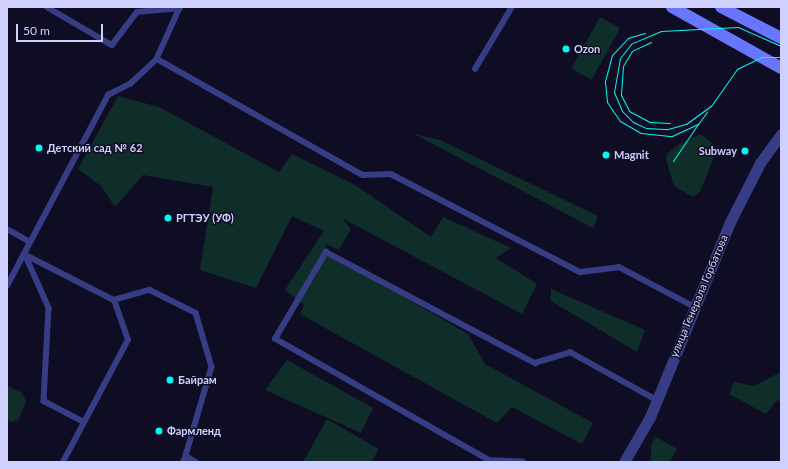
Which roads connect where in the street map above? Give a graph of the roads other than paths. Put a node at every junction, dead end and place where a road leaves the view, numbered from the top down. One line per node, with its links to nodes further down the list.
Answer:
1 (47, 7): 6 (lane)
2 (512, 7): 10 (lane)
3 (672, 7): 9 (main road)
4 (721, 7): 7 (main road)
5 (180, 9): 6 (lane); 8 (lane)
6 (136, 10)
7 (781, 38)
8 (157, 59): 12 (lane); 19 (lane)
9 (781, 68)
10 (474, 69)
11 (781, 134): 19 (street, улица Генерала Горбатова)
12 (81, 146): 13 (lane); 15 (lane)
13 (89, 150)
14 (7, 230): 15 (lane)
15 (30, 242): 16 (lane)
16 (24, 254): 17 (lane); 18 (lane); 21 (lane)
17 (7, 286)
18 (114, 300): 21 (lane); 22 (lane)
19 (693, 306): 20 (street, улица Генерала Горбатова)
20 (657, 400): 25 (lane); 27 (street, улица Генерала Горбатова)
21 (84, 422): 23 (lane)
22 (185, 459): 24 (lane)
23 (63, 462)
24 (196, 462)
25 (490, 462): 26 (lane)
26 (523, 462)
27 (624, 462)

